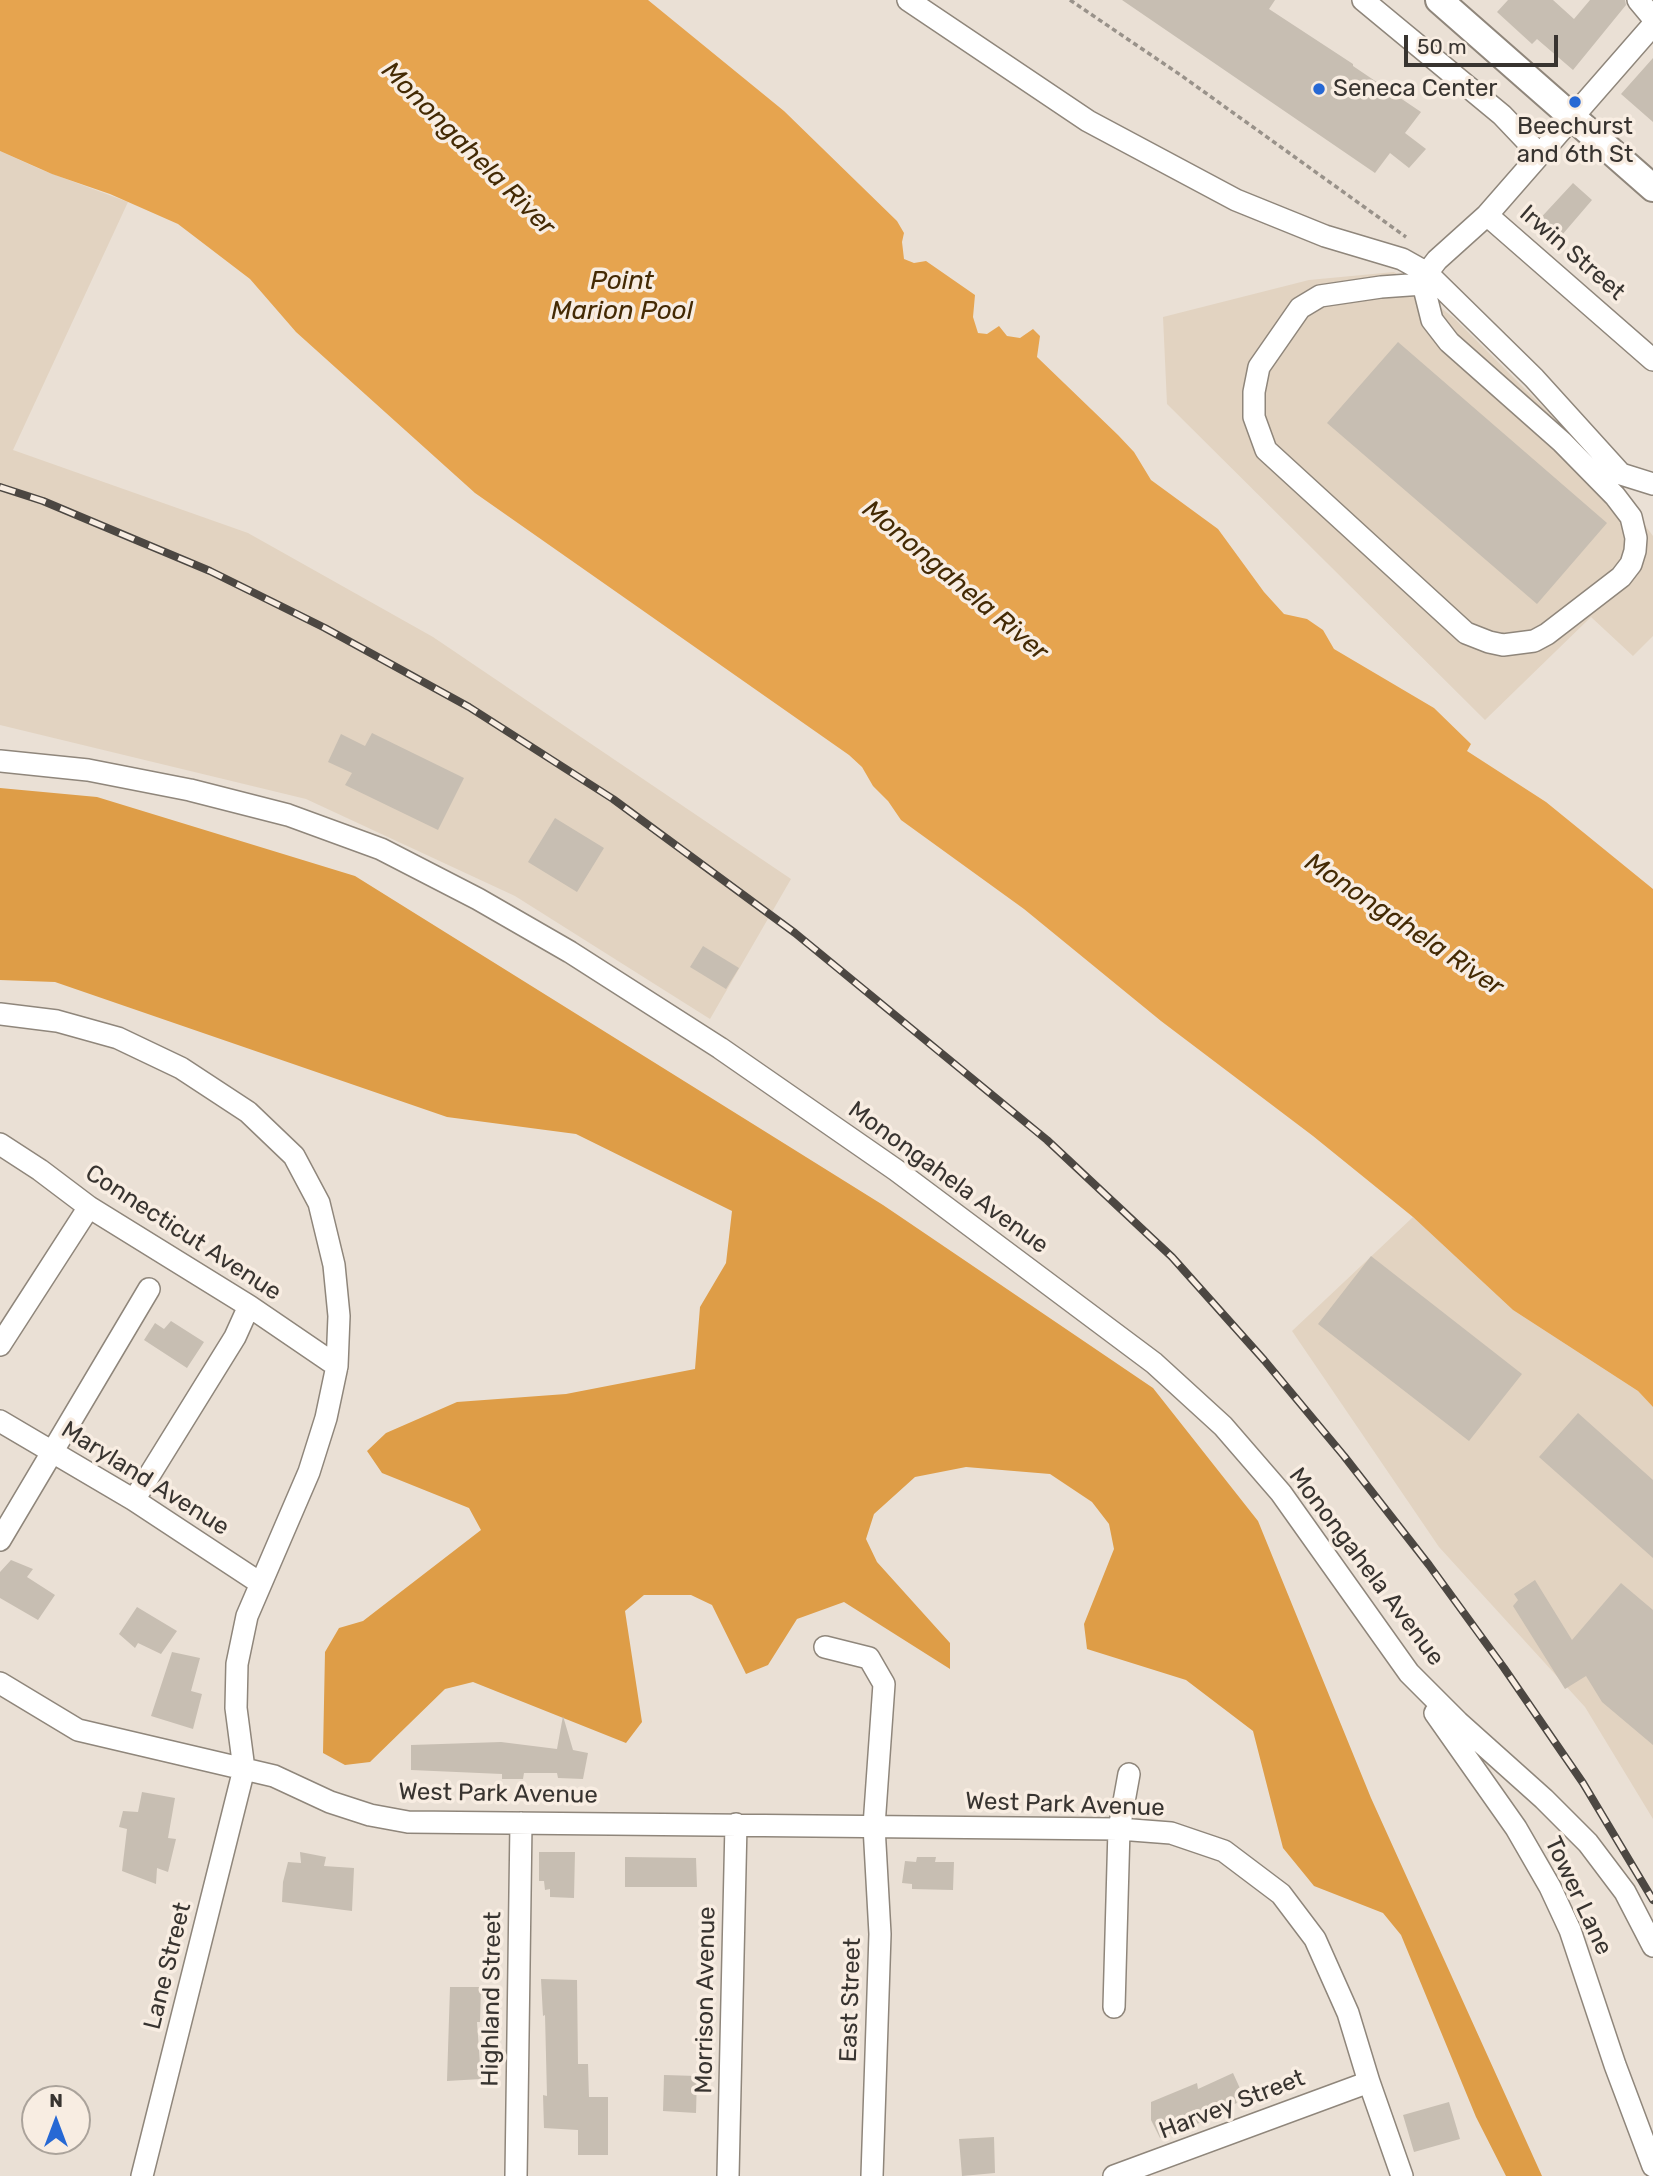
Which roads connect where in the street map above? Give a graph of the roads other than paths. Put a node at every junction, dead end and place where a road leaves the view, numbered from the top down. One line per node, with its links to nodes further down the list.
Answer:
1 (908, 0): 11 (street)
2 (1363, 0): 8 (street)
3 (1638, 0): 5 (street)
4 (1445, 2): 7 (main road)
5 (1653, 18)
6 (1653, 25): 7 (street)
7 (1572, 118): 8 (street); 9 (main road)
8 (1540, 155): 10 (street)
9 (1653, 188)
10 (1487, 215): 11 (street); 12 (street, Irwin Street)
11 (1429, 272): 11 (street); 13 (street)
12 (1653, 360)
13 (1653, 484)
14 (0, 761): 28 (street, Monongahela Avenue)
15 (0, 1014): 21 (street)
16 (4, 1155): 17 (street, Connecticut Avenue)
17 (89, 1207): 19 (street, Connecticut Avenue); 20 (street)
18 (149, 1289): 23 (street)
19 (250, 1306): 21 (street, Connecticut Avenue); 24 (street)
20 (0, 1345)
21 (337, 1366): 26 (street)
22 (0, 1421): 23 (street, Maryland Avenue)
23 (52, 1450): 24 (street, Maryland Avenue); 25 (street)
24 (134, 1500): 26 (street, Maryland Avenue)
25 (0, 1540)
26 (260, 1583): 30 (street)
27 (825, 1647): 34 (street, East Street)
28 (1409, 1673): 36 (street, Monongahela Avenue); 39 (street, Tower Lane)
29 (0, 1683): 30 (street, West Park Avenue)
30 (244, 1769): 32 (street, West Park Avenue); 40 (street, Lane Street)
31 (1129, 1774): 35 (street)
32 (521, 1823): 33 (street, West Park Avenue); 41 (street, Highland Street)
33 (736, 1824): 34 (street, West Park Avenue); 42 (street, Morrison Avenue)
34 (874, 1826): 35 (street, West Park Avenue); 43 (street, East Street)
35 (1119, 1829): 37 (street); 38 (street, West Park Avenue)
36 (1653, 1946)
37 (1114, 2007)
38 (1369, 2082): 44 (street, Harvey Street); 45 (street, West Park Avenue)
39 (1653, 2165)
40 (142, 2176)
41 (516, 2176)
42 (729, 2176)
43 (872, 2176)
44 (1114, 2176)
45 (1402, 2176)

